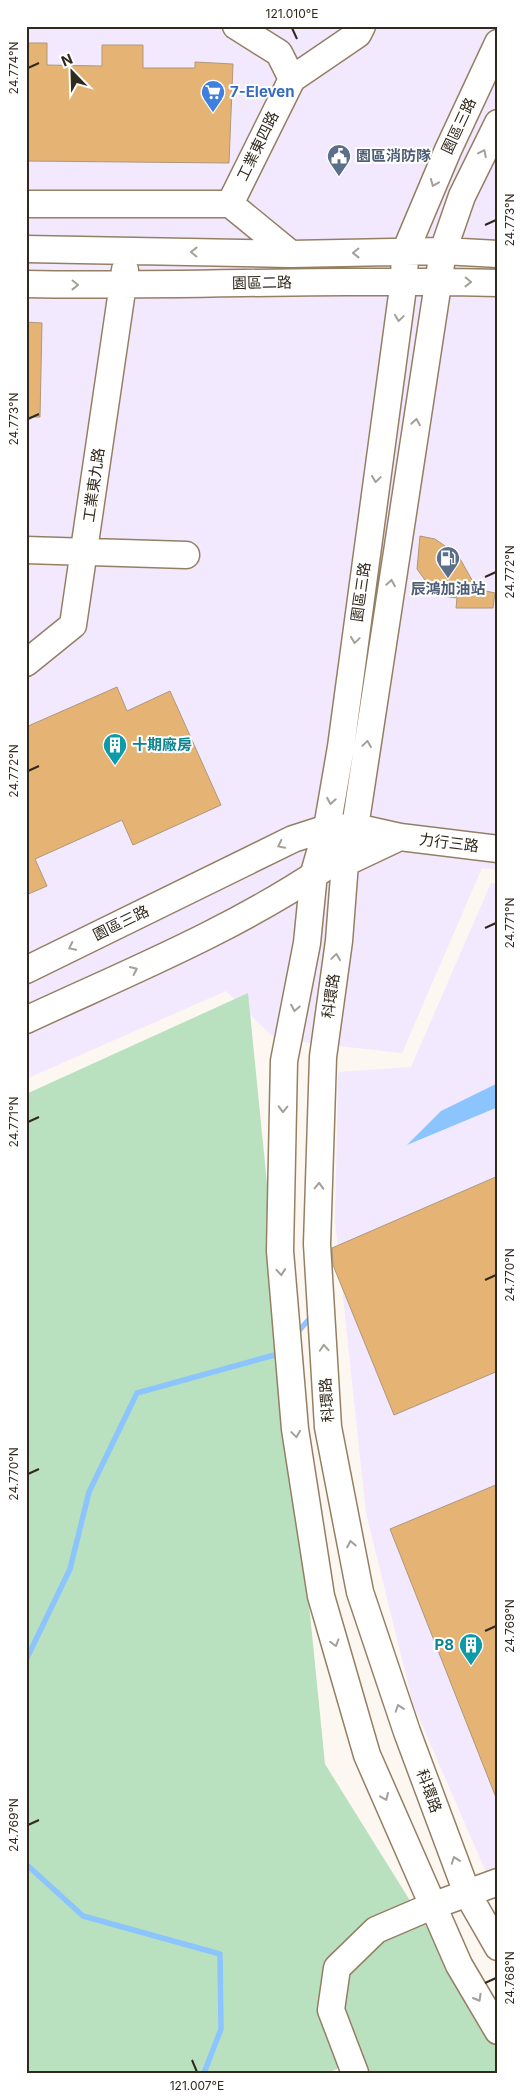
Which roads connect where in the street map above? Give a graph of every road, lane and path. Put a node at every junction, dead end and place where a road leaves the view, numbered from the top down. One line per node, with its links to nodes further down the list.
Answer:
1 (236, 26): 4 (street)
2 (354, 29): 4 (street)
3 (498, 43): 11 (street, 園區三路, one-way to 11)
4 (292, 79): 7 (street, 工業東四路)
5 (498, 123): 9 (street, 園區三路, one-way to 5)
6 (26, 204): 7 (street)
7 (230, 204): 12 (street)
8 (26, 249): 10 (street, 園區二路)
9 (443, 251): 11 (street, 園區二路); 13 (street, 園區二路); 15 (street, 園區三路)
10 (126, 252): 12 (street, 園區二路, one-way to 10); 18 (street, 工業東九路)
11 (405, 252): 12 (street, 園區二路, one-way to 12); 14 (street, 園區三路)
12 (291, 254)
13 (498, 254)
14 (404, 280): 15 (street, 園區二路); 18 (street, 園區二路); 24 (street, 園區三路, one-way to 24)
15 (438, 281): 16 (street, 園區二路, one-way to 16); 23 (street, 園區三路, one-way to 15)
16 (498, 282)
17 (26, 284): 18 (street, 園區二路, one-way to 18)
18 (124, 286): 20 (street, 工業東九路)
19 (26, 550): 20 (street)
20 (84, 550): 21 (street); 22 (street, 工業東九路)
21 (186, 555)
22 (26, 663)
23 (355, 826): 24 (street, 力行三路); 25 (street, 力行三路); 27 (street, 科環路)
24 (326, 828): 27 (street, 科環路); 30 (street, 園區三路, one-way to 30)
25 (400, 837): 26 (street, 力行三路); 27 (street, 力行三路)
26 (498, 849)
27 (328, 868): 28 (street); 29 (street, 科環路); 33 (street, 科環路, one-way to 27)
28 (272, 901): 29 (street); 31 (street, one-way to 28)
29 (309, 934): 34 (street, 科環路, one-way to 34)
30 (26, 970)
31 (26, 1020)
32 (498, 1882): 33 (street)
33 (467, 1893): 34 (street); 35 (street, 科環路)
34 (432, 1906): 36 (street, 科環路, one-way to 36); 37 (street)
35 (494, 1942)
36 (498, 2031)
37 (355, 2073)

